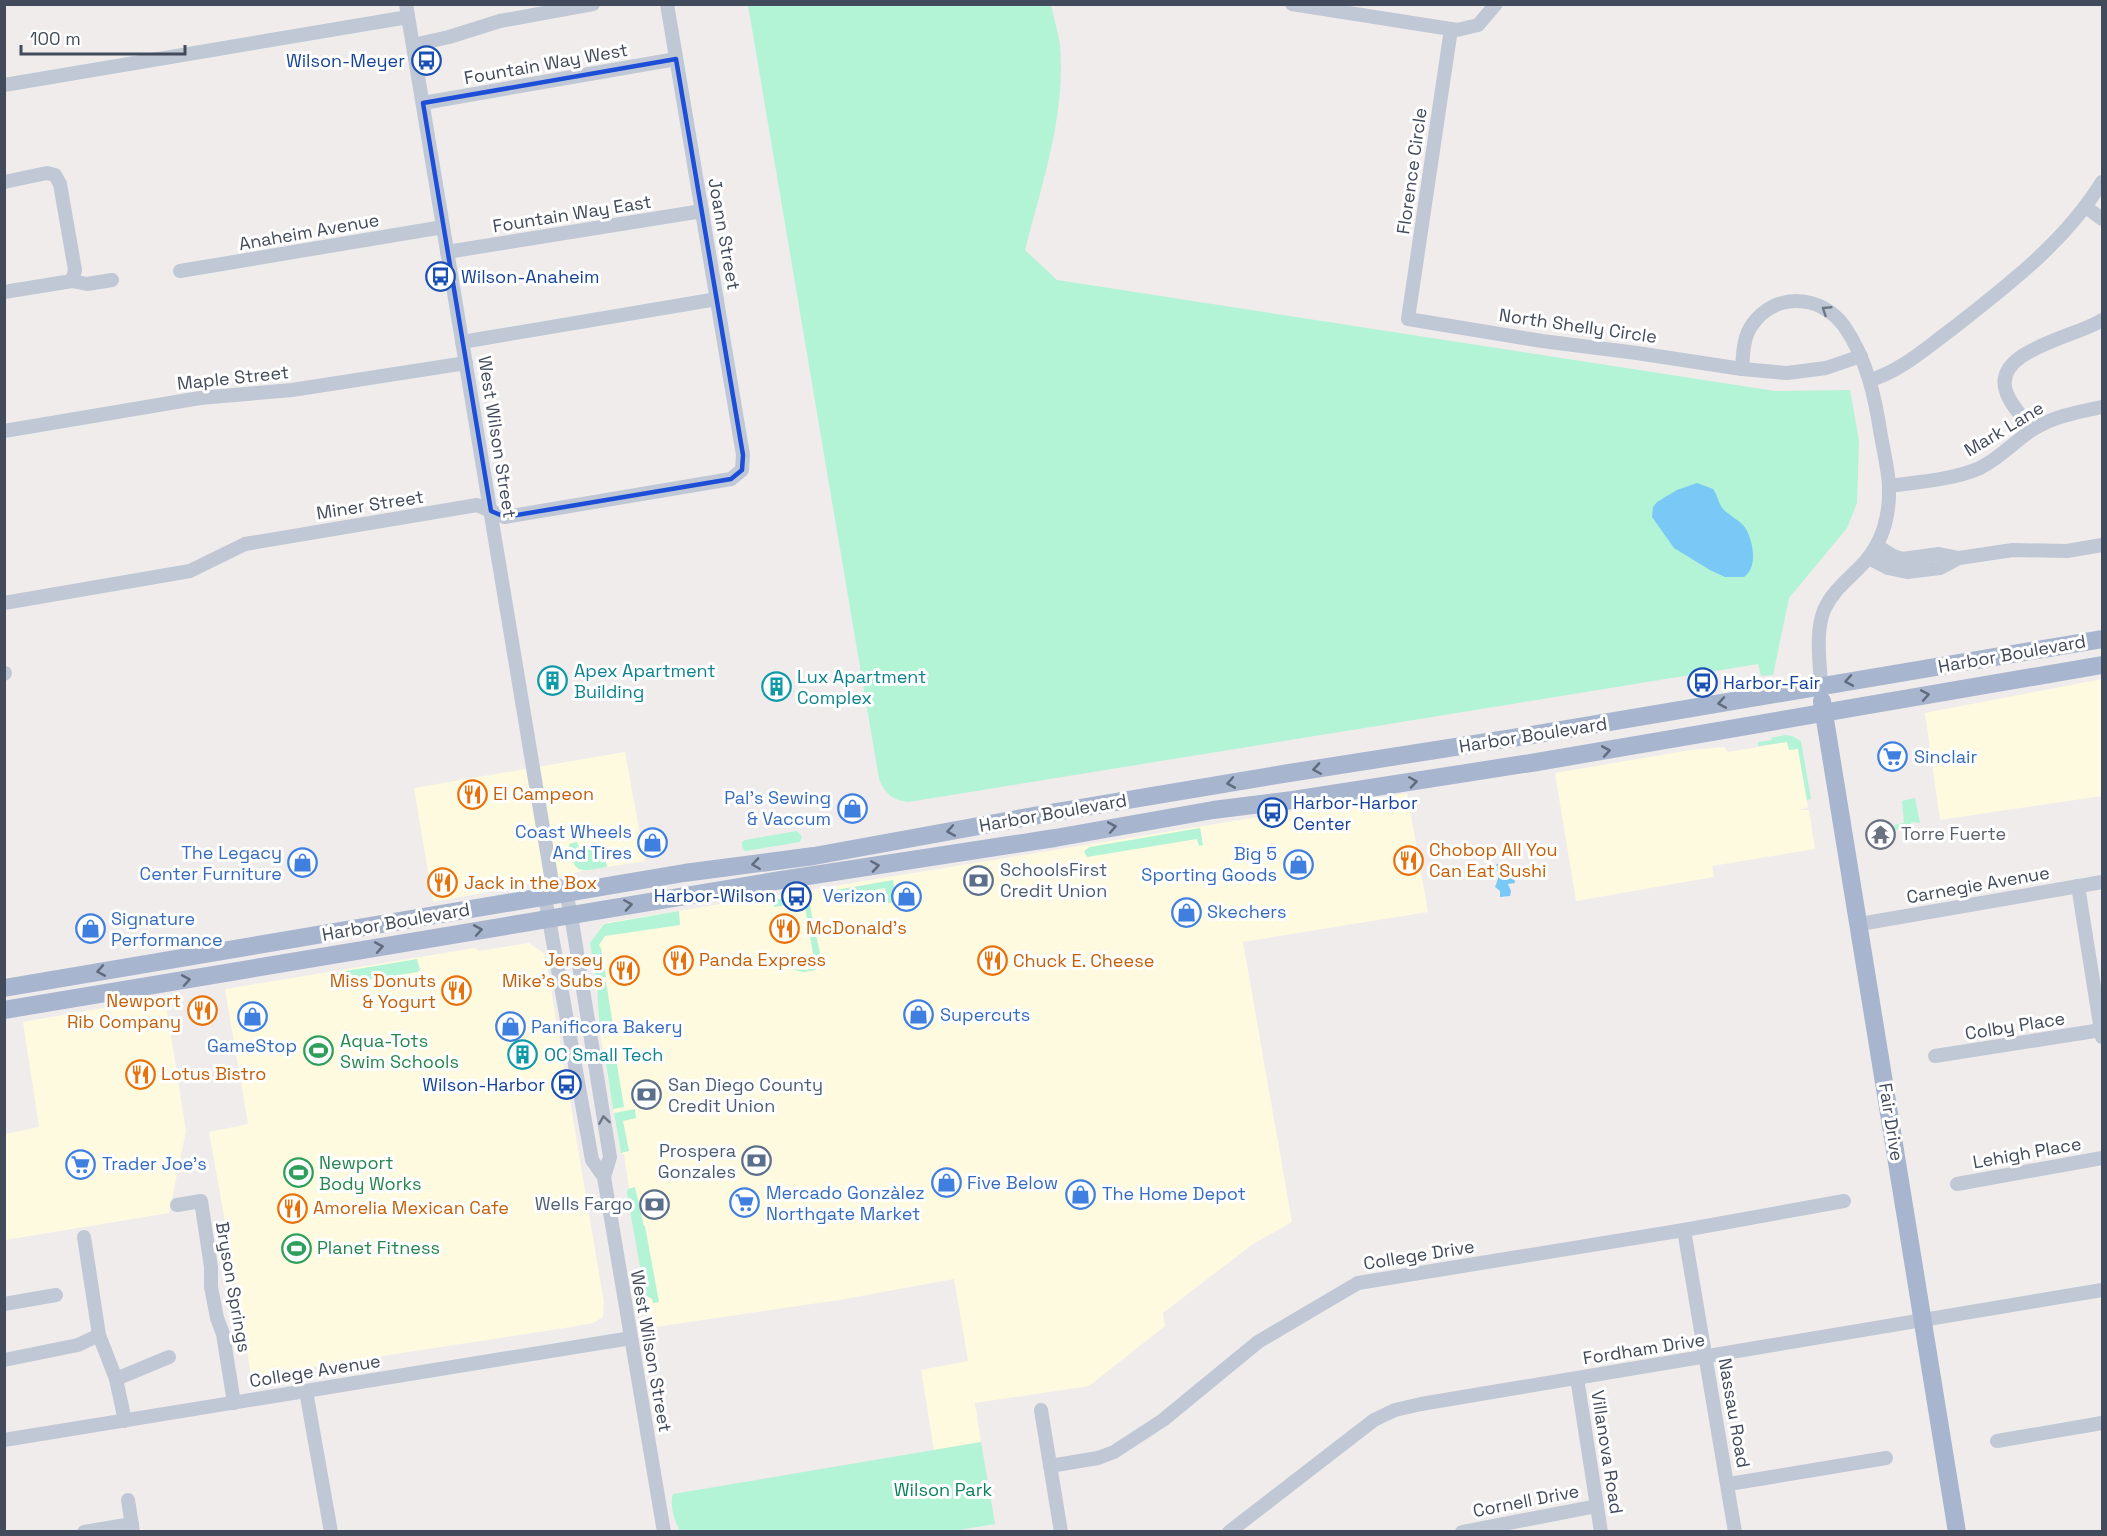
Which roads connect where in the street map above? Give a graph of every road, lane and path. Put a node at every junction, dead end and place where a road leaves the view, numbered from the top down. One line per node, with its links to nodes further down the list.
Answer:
1 (593, 4): 5 (street)
2 (667, 4): 9 (street, Joann Street)
3 (1292, 4): 7 (street)
4 (1496, 4): 7 (street)
5 (538, 9): 8 (street)
6 (407, 11): 8 (street, West Wilson Street); 10 (street)
7 (1451, 29): 24 (street, Florence Circle)
8 (413, 45): 11 (street, West Wilson Street)
9 (676, 59): 11 (street, Fountain Way West); 15 (street, Joann Street)
10 (4, 86)
11 (423, 103): 17 (street, West Wilson Street)
12 (4, 182): 21 (street)
13 (2103, 182): 14 (street)
14 (2086, 207): 16 (street); 30 (street)
15 (702, 211): 18 (street, Fountain Way East); 23 (street, Joann Street)
16 (2103, 219)
17 (443, 227): 18 (street, West Wilson Street); 19 (street, Anaheim Avenue)
18 (447, 252): 26 (street, West Wilson Street)
19 (180, 271)
20 (112, 280): 21 (street)
21 (72, 281): 22 (street)
22 (4, 292)
23 (717, 298): 26 (street); 34 (street, Joann Street)
24 (1408, 319): 29 (street, North Shelly Circle)
25 (2103, 320): 33 (street)
26 (462, 342): 28 (street, West Wilson Street)
27 (1861, 356): 29 (street, North Shelly Circle); 29 (street, one-way to 29); 30 (street)
28 (466, 363): 32 (street, Maple Street); 36 (street, West Wilson Street)
29 (1742, 369)
30 (1870, 380): 35 (street)
31 (2103, 407): 33 (street, Mark Lane)
32 (4, 430)
33 (2032, 430): 35 (street, Mark Lane)
34 (742, 470): 36 (street, Miner Street)
35 (1889, 486): 38 (street)
36 (491, 512): 39 (street, Miner Street); 44 (street, West Wilson Street)
37 (2103, 545): 38 (street)
38 (1873, 552): 42 (street)
39 (4, 603)
40 (2103, 639): 42 (main road, Harbor Boulevard, one-way to 42)
41 (2103, 665): 43 (main road, Harbor Boulevard, one-way to 41)
42 (1821, 686): 43 (main road, Fair Drive); 47 (main road, Harbor Boulevard, one-way to 47)
43 (1824, 712): 49 (main road, Harbor Boulevard, one-way to 43); 51 (main road, Fair Drive)
44 (552, 876): 47 (street, West Wilson Street); 48 (street, West Wilson Street)
45 (2103, 882): 46 (street, Carnegie Avenue)
46 (2078, 886): 51 (street, Carnegie Avenue); 54 (street)
47 (566, 893): 48 (main road, Harbor Boulevard); 49 (street, West Wilson Street)
48 (545, 897): 50 (street, West Wilson Street); 52 (main road, Harbor Boulevard, one-way to 52)
49 (571, 915): 50 (main road, Harbor Boulevard); 57 (street, West Wilson Street, one-way to 49)
50 (549, 919): 53 (main road, Harbor Boulevard, one-way to 50); 57 (street, West Wilson Street)
51 (1860, 924): 66 (main road, Fair Drive)
52 (4, 987)
53 (4, 1010)
54 (2102, 1034): 55 (street, Colby Place)
55 (1935, 1056)
56 (2103, 1158): 58 (street, Lehigh Place)
57 (604, 1177): 68 (street, West Wilson Street)
58 (1957, 1184)
59 (1844, 1201): 61 (street, College Drive)
60 (177, 1205): 75 (street, Bryson Springs)
61 (1684, 1230): 70 (street, Nassau Road); 82 (street, College Drive)
62 (84, 1237): 67 (street)
63 (2103, 1290): 66 (street, Fordham Drive)
64 (56, 1295): 65 (street)
65 (4, 1304)
66 (1923, 1321): 70 (street, Fordham Drive); 95 (main road, Fair Drive)
67 (99, 1335): 71 (street); 73 (street)
68 (631, 1338): 74 (street, College Avenue); 89 (street, West Wilson Street)
69 (169, 1357): 73 (street)
70 (1707, 1358): 72 (street, Fordham Drive); 83 (street, Nassau Road)
71 (4, 1360)
72 (1577, 1378): 85 (street, Villanova Road); 91 (street, Fordham Drive)
73 (116, 1379): 77 (street)
74 (306, 1391): 75 (street, College Avenue); 88 (street)
75 (234, 1403): 77 (street, College Avenue)
76 (1041, 1410): 82 (street)
77 (125, 1421): 79 (street, College Avenue)
78 (2103, 1423): 80 (street)
79 (4, 1440)
80 (1997, 1441)
81 (1886, 1458): 83 (street)
82 (1050, 1466): 90 (street)
83 (1729, 1484): 94 (street, Nassau Road)
84 (128, 1500): 86 (street)
85 (1597, 1506): 92 (street, Cornell Drive); 93 (street, Villanova Road)
86 (132, 1528): 87 (street)
87 (84, 1532)
88 (331, 1532)
89 (664, 1532)
90 (1061, 1532)
91 (1229, 1532)
92 (1462, 1532)
93 (1601, 1532)
94 (1735, 1532)
95 (1957, 1532)

